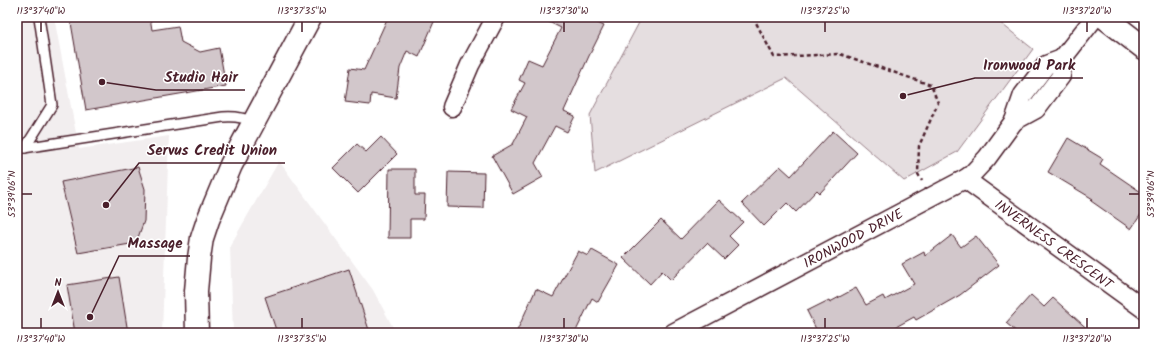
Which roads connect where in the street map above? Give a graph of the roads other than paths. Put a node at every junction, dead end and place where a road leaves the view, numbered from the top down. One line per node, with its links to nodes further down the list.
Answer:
1 (39, 17): 9 (lane)
2 (310, 17): 8 (street)
3 (496, 17): 7 (street)
4 (1095, 17): 10 (street, IRONWOOD DRIVE)
5 (1104, 17): 6 (street)
6 (1144, 48)
7 (452, 107)
8 (254, 122): 9 (lane); 12 (street)
9 (21, 148)
10 (965, 179): 11 (street, INVERNESS CRESCENT); 13 (street, IRONWOOD DRIVE)
11 (1144, 309)
12 (197, 333)
13 (674, 333)

